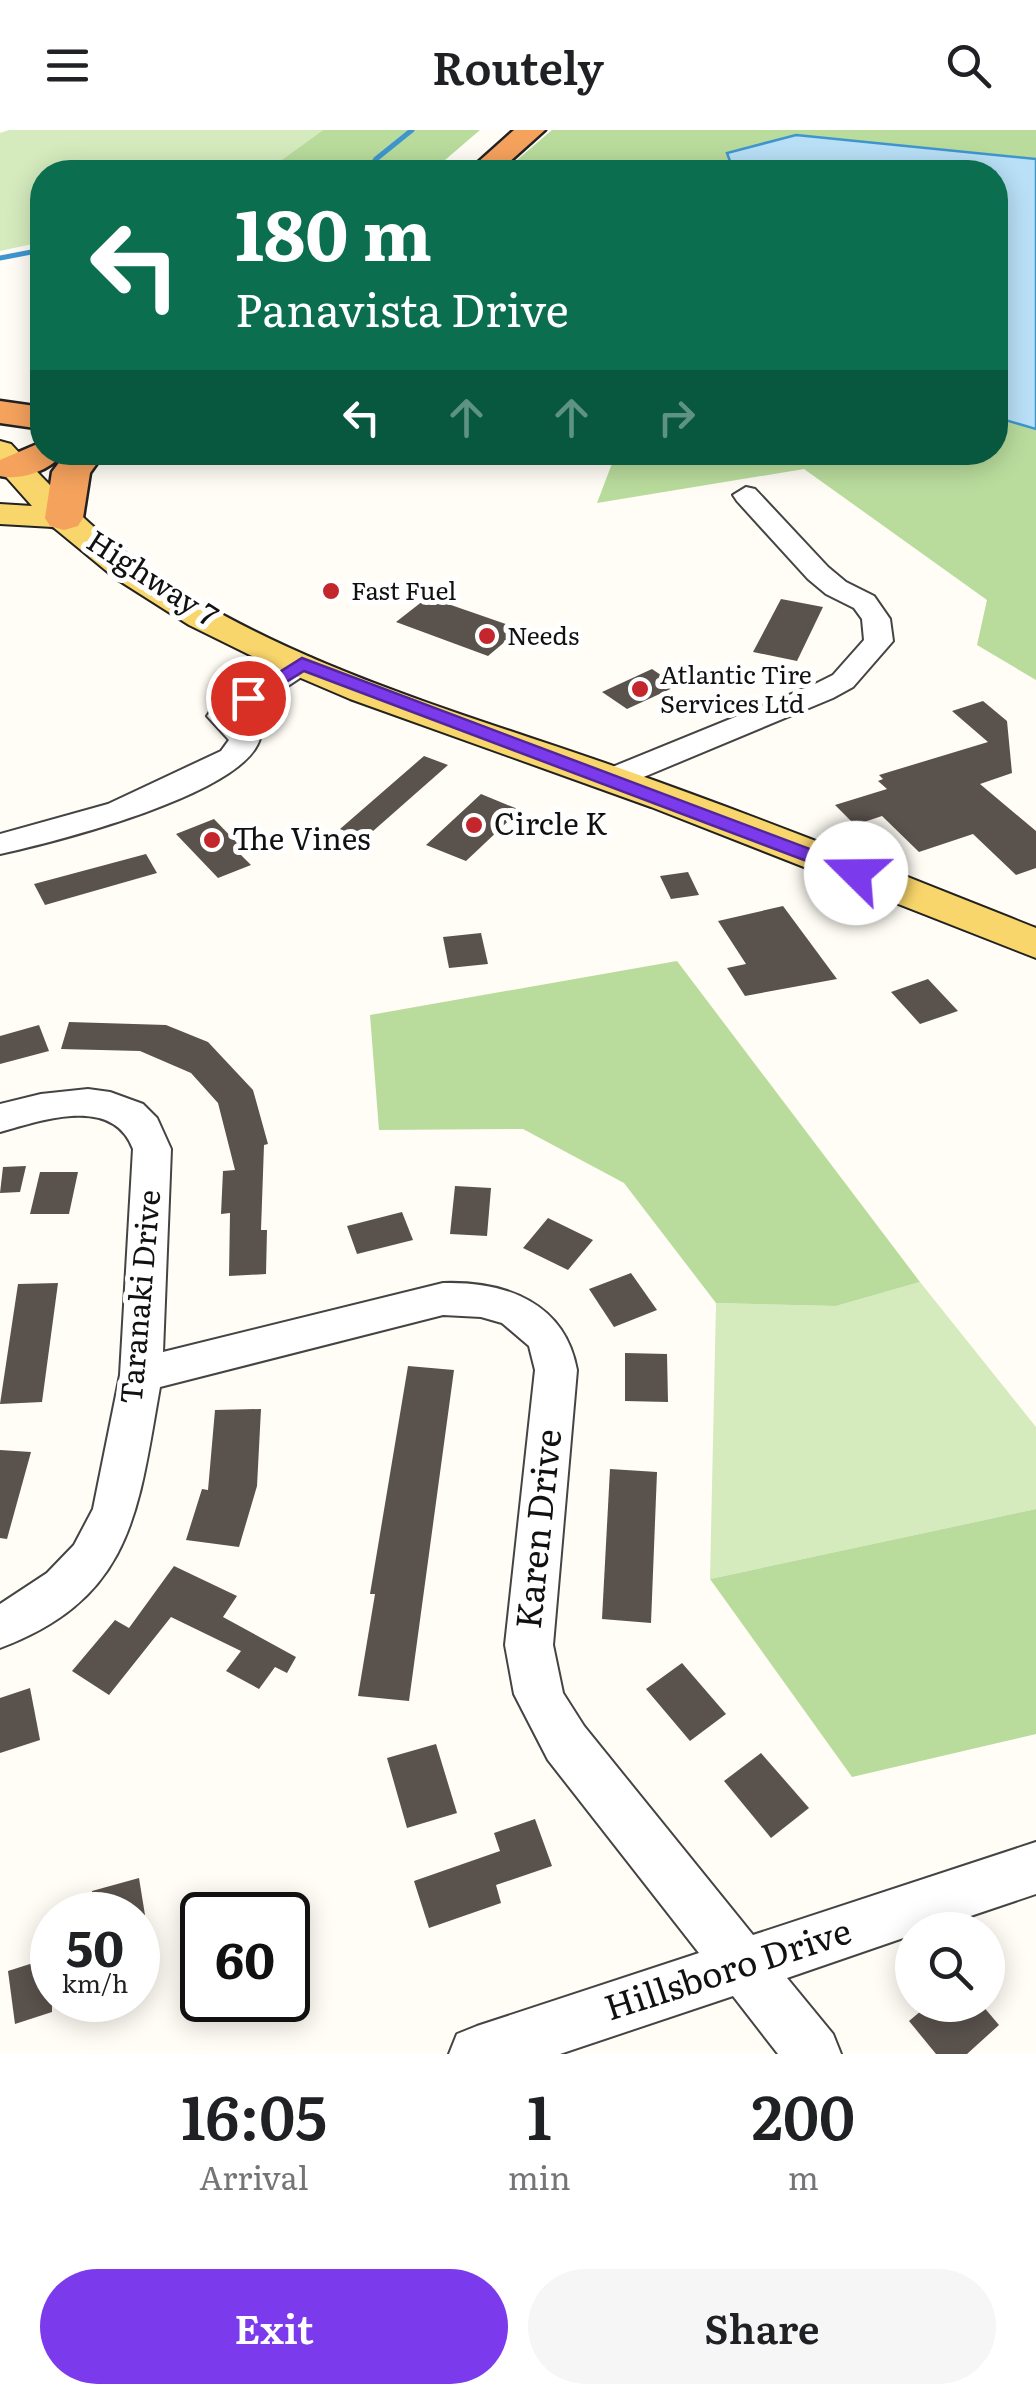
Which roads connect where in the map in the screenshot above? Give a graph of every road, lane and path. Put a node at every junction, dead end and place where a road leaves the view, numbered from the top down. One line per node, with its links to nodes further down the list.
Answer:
1 (530, 130): 2 (highway)
2 (495, 160)
3 (0, 412): 4 (highway)
4 (30, 416)
5 (15, 461): 9 (main road, Highway 7)
6 (77, 465): 9 (highway)
7 (746, 496): 11 (street)
8 (0, 514): 9 (main road)
9 (64, 518): 10 (main road, Highway 7)
10 (302, 664): 11 (main road, Highway 7); 12 (street)
11 (611, 778): 13 (main road, Highway 7)
12 (0, 844)
13 (1036, 944)
14 (0, 1118): 15 (street, Taranaki Drive)
15 (141, 1375): 16 (street, Taranaki Drive); 18 (street, Karen Drive)
16 (0, 1626)
17 (1036, 1868): 18 (street, Hillsboro Drive)
18 (744, 1965): 19 (street, Hillsboro Drive); 20 (street, Karen Drive)
19 (476, 2054)
20 (813, 2054)

